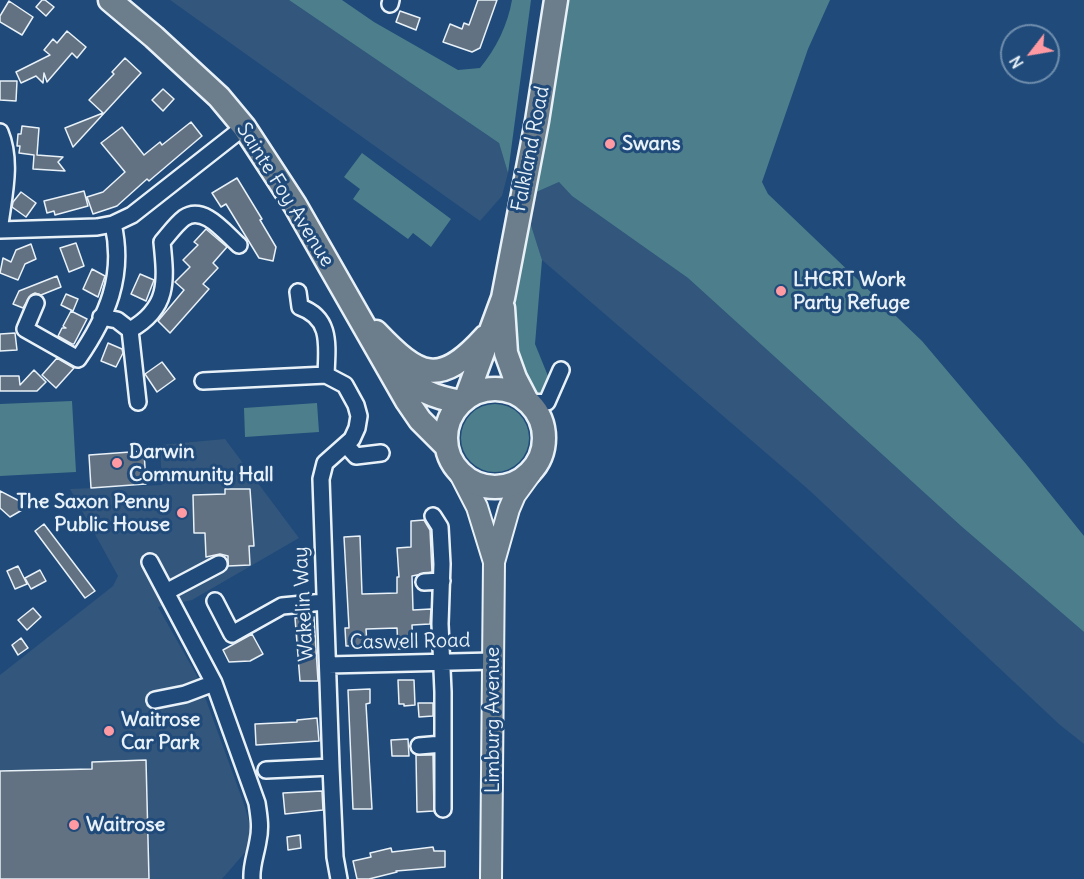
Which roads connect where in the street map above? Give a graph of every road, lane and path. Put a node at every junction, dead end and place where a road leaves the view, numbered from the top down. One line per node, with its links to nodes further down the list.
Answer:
1 (110, 0): 3 (highway, Sainte Foy Avenue)
2 (556, 0): 10 (highway, Falkland Road)
3 (244, 127): 6 (street); 12 (highway, Sainte Foy Avenue)
4 (0, 132): 5 (street)
5 (0, 224)
6 (113, 224): 7 (street); 13 (street)
7 (0, 230)
8 (239, 245): 15 (street)
9 (298, 292): 18 (street)
10 (503, 298): 14 (highway, Falkland Road); 22 (highway, Falkland Road)
11 (36, 303): 13 (street)
12 (354, 309): 14 (highway); 16 (highway, Sainte Foy Avenue)
13 (99, 323): 15 (street)
14 (492, 329): 20 (highway, Falkland Road)
15 (130, 330): 21 (street)
16 (383, 360): 20 (highway, Sainte Foy Avenue); 24 (highway, Sainte Foy Avenue)
17 (561, 370): 22 (street)
18 (326, 375): 19 (street); 23 (street, Wakelin Way)
19 (203, 381)
20 (464, 400): 22 (highway); 24 (highway)
21 (138, 402)
22 (529, 402): 27 (highway)
23 (346, 445): 25 (street); 36 (street, Wakelin Way)
24 (446, 446): 26 (highway)
25 (381, 453)
26 (458, 470): 27 (highway); 30 (main road, Limburg Avenue)
27 (531, 473): 30 (main road, Limburg Avenue)
28 (433, 516): 33 (street)
29 (150, 562): 34 (street)
30 (494, 562): 37 (main road, Limburg Avenue)
31 (219, 564): 34 (street)
32 (424, 582): 33 (street)
33 (442, 582): 38 (street)
34 (166, 592): 40 (street)
35 (215, 602): 36 (street)
36 (324, 602): 39 (street, Wakelin Way)
37 (493, 661): 38 (street, Caswell Road); 49 (main road, Limburg Avenue)
38 (442, 662): 39 (street, Caswell Road); 42 (street)
39 (328, 665): 44 (street, Wakelin Way)
40 (214, 683): 41 (street); 47 (street)
41 (155, 700)
42 (442, 744): 43 (street); 46 (street)
43 (419, 746)
44 (330, 767): 45 (street); 48 (street, Wakelin Way)
45 (266, 770)
46 (443, 809)
47 (249, 876)
48 (339, 879)
49 (491, 879)

